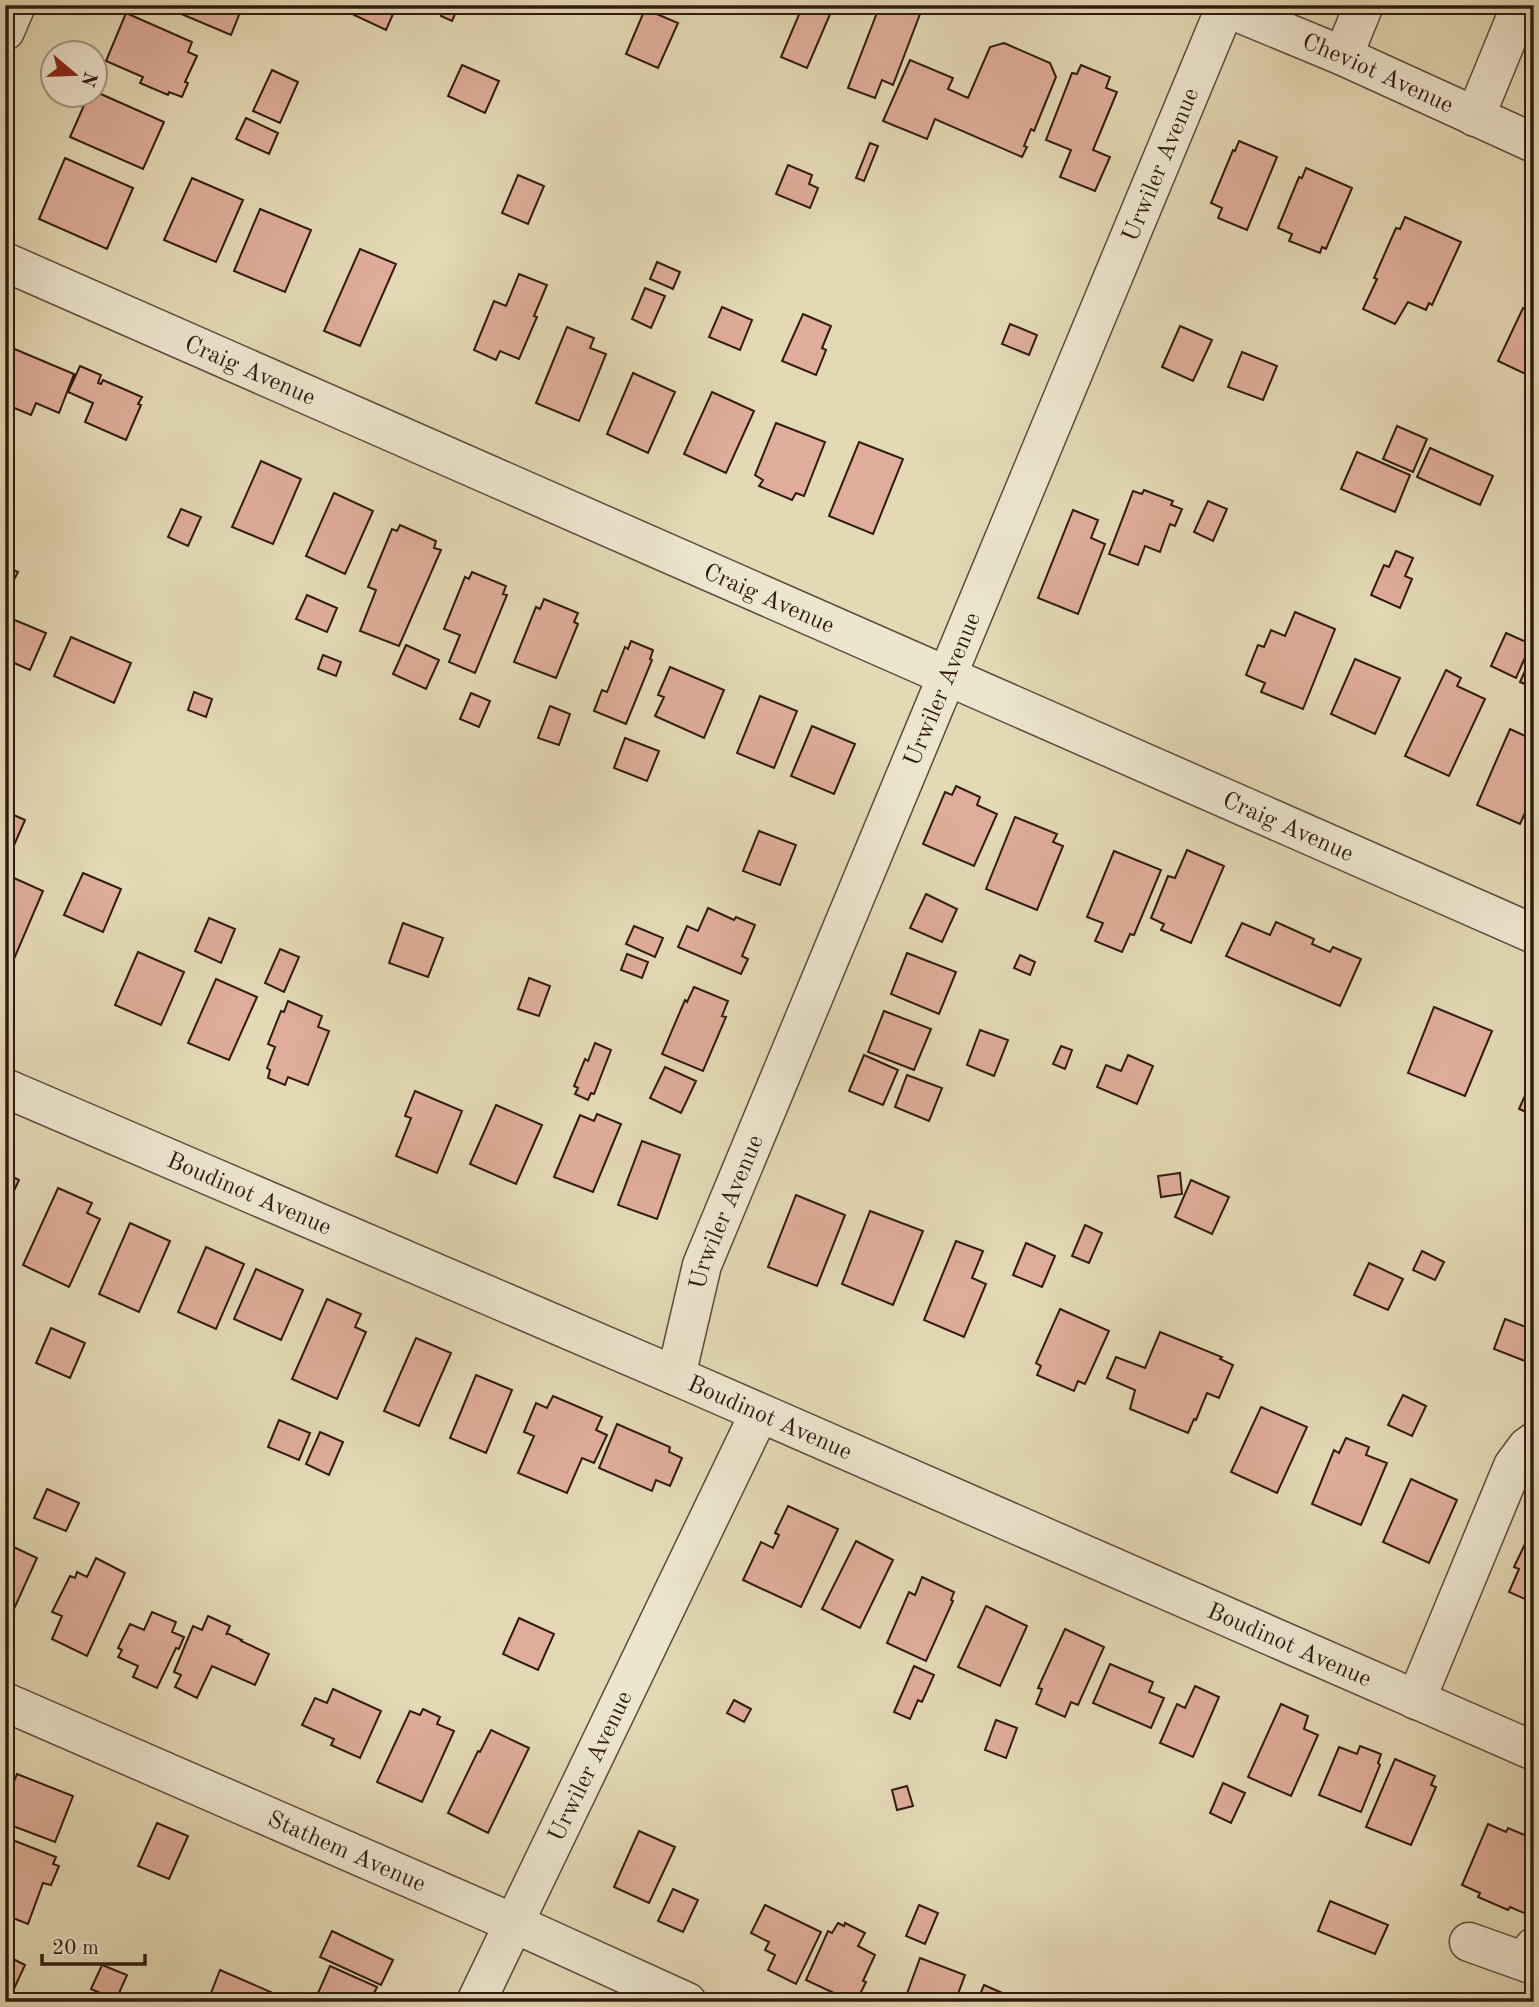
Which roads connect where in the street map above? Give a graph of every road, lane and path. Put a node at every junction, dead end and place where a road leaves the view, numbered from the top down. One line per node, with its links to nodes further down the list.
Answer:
1 (16, 5): 5 (street)
2 (1364, 5): 6 (street)
3 (1521, 5): 7 (street)
4 (1223, 6): 6 (street, Cheviot Avenue); 10 (street, Urwiler Avenue)
5 (5, 32)
6 (1343, 56): 7 (street, Cheviot Avenue)
7 (1475, 117): 8 (street, Cheviot Avenue)
8 (1534, 143)
9 (5, 262): 10 (street, Craig Avenue)
10 (946, 677): 11 (street, Craig Avenue); 13 (street, Urwiler Avenue)
11 (1534, 934)
12 (5, 1088): 13 (street, Boudinot Avenue)
13 (676, 1376): 14 (street, Boudinot Avenue)
14 (759, 1414): 16 (street, Boudinot Avenue); 19 (street, Urwiler Avenue)
15 (1534, 1443): 16 (street)
16 (1416, 1700): 18 (street, Boudinot Avenue)
17 (5, 1702): 19 (street, Stathem Avenue)
18 (1534, 1751)
19 (513, 1923): 22 (street, Urwiler Avenue); 23 (street, Stathem Avenue)
20 (1469, 1942): 21 (street)
21 (1532, 1959)
22 (476, 2002)
23 (687, 2002)

